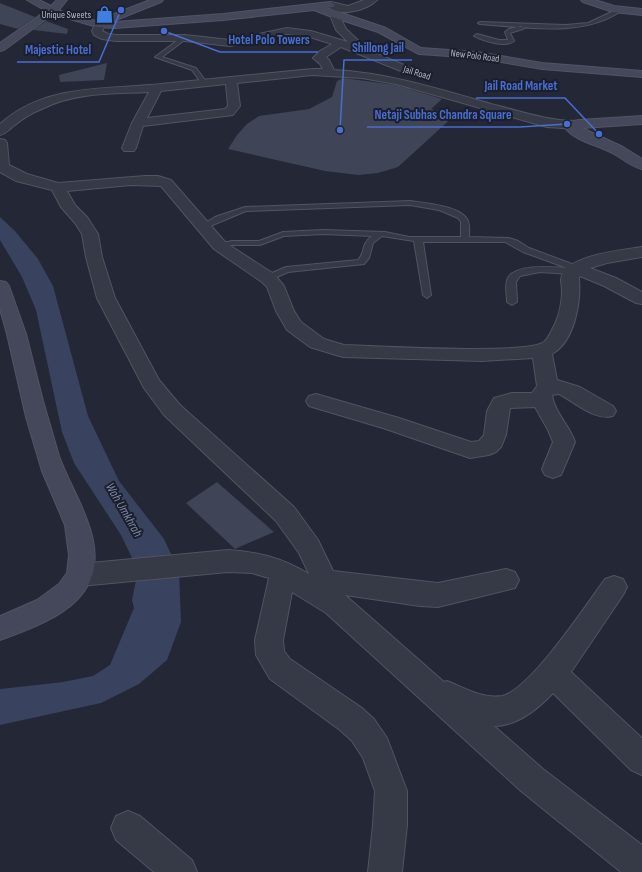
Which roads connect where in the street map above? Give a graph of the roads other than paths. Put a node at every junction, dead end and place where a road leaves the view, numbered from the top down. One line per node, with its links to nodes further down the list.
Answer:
1 (32, 0): 10 (street)
2 (62, 0): 10 (street)
3 (158, 0): 14 (street)
4 (372, 0): 6 (street)
5 (586, 0): 7 (street)
6 (333, 2): 8 (street)
7 (598, 3): 9 (street)
8 (316, 7): 12 (street, New Polo Road); 14 (street)
9 (620, 10): 11 (street); 15 (lane)
10 (54, 11): 14 (street); 19 (street)
11 (642, 12)
12 (335, 15): 20 (street); 22 (street, New Polo Road)
13 (480, 23): 15 (lane)
14 (98, 25): 17 (street, Jail Road)
15 (544, 27): 16 (lane)
16 (476, 36)
17 (184, 38): 18 (street, Jail Road); 26 (lane)
18 (341, 43): 20 (street, Jail Road); 21 (street)
19 (0, 48)
20 (368, 53): 23 (street, Jail Road)
21 (330, 73): 24 (street); 31 (street)
22 (642, 74)
23 (427, 76)
24 (231, 80): 26 (street); 28 (street)
25 (442, 82): 31 (street, Jail Road)
26 (204, 83): 27 (street)
27 (157, 88): 30 (street); 33 (street)
28 (190, 117): 30 (street); 32 (street)
29 (642, 120): 31 (street)
30 (138, 123): 35 (street)
31 (578, 125): 36 (street)
32 (183, 129)
33 (0, 131)
34 (0, 143): 37 (street)
35 (129, 148)
36 (642, 165)
37 (58, 187): 38 (street); 59 (street)
38 (204, 227): 41 (lane); 42 (street)
39 (380, 234): 40 (lane); 42 (lane); 45 (lane)
40 (418, 240): 41 (lane); 47 (lane)
41 (465, 240): 44 (lane)
42 (220, 246): 45 (street)
43 (642, 252): 44 (street)
44 (575, 270): 48 (street); 49 (lane); 50 (street)
45 (268, 278): 50 (street)
46 (0, 286): 56 (street)
47 (427, 296)
48 (642, 299)
49 (512, 302)
50 (542, 351): 51 (street)
51 (545, 395): 52 (street); 53 (street); 54 (street)
52 (316, 401)
53 (605, 411)
54 (553, 469)
55 (283, 572): 56 (street); 59 (street); 67 (street)
56 (80, 574): 60 (street)
57 (506, 580): 59 (street)
58 (614, 587): 61 (street)
59 (331, 593): 62 (street)
60 (0, 628)
61 (553, 674): 62 (street); 63 (street)
62 (420, 680): 65 (street)
63 (642, 760)
64 (128, 828): 66 (street)
65 (642, 867)
66 (180, 872)
67 (385, 872)

